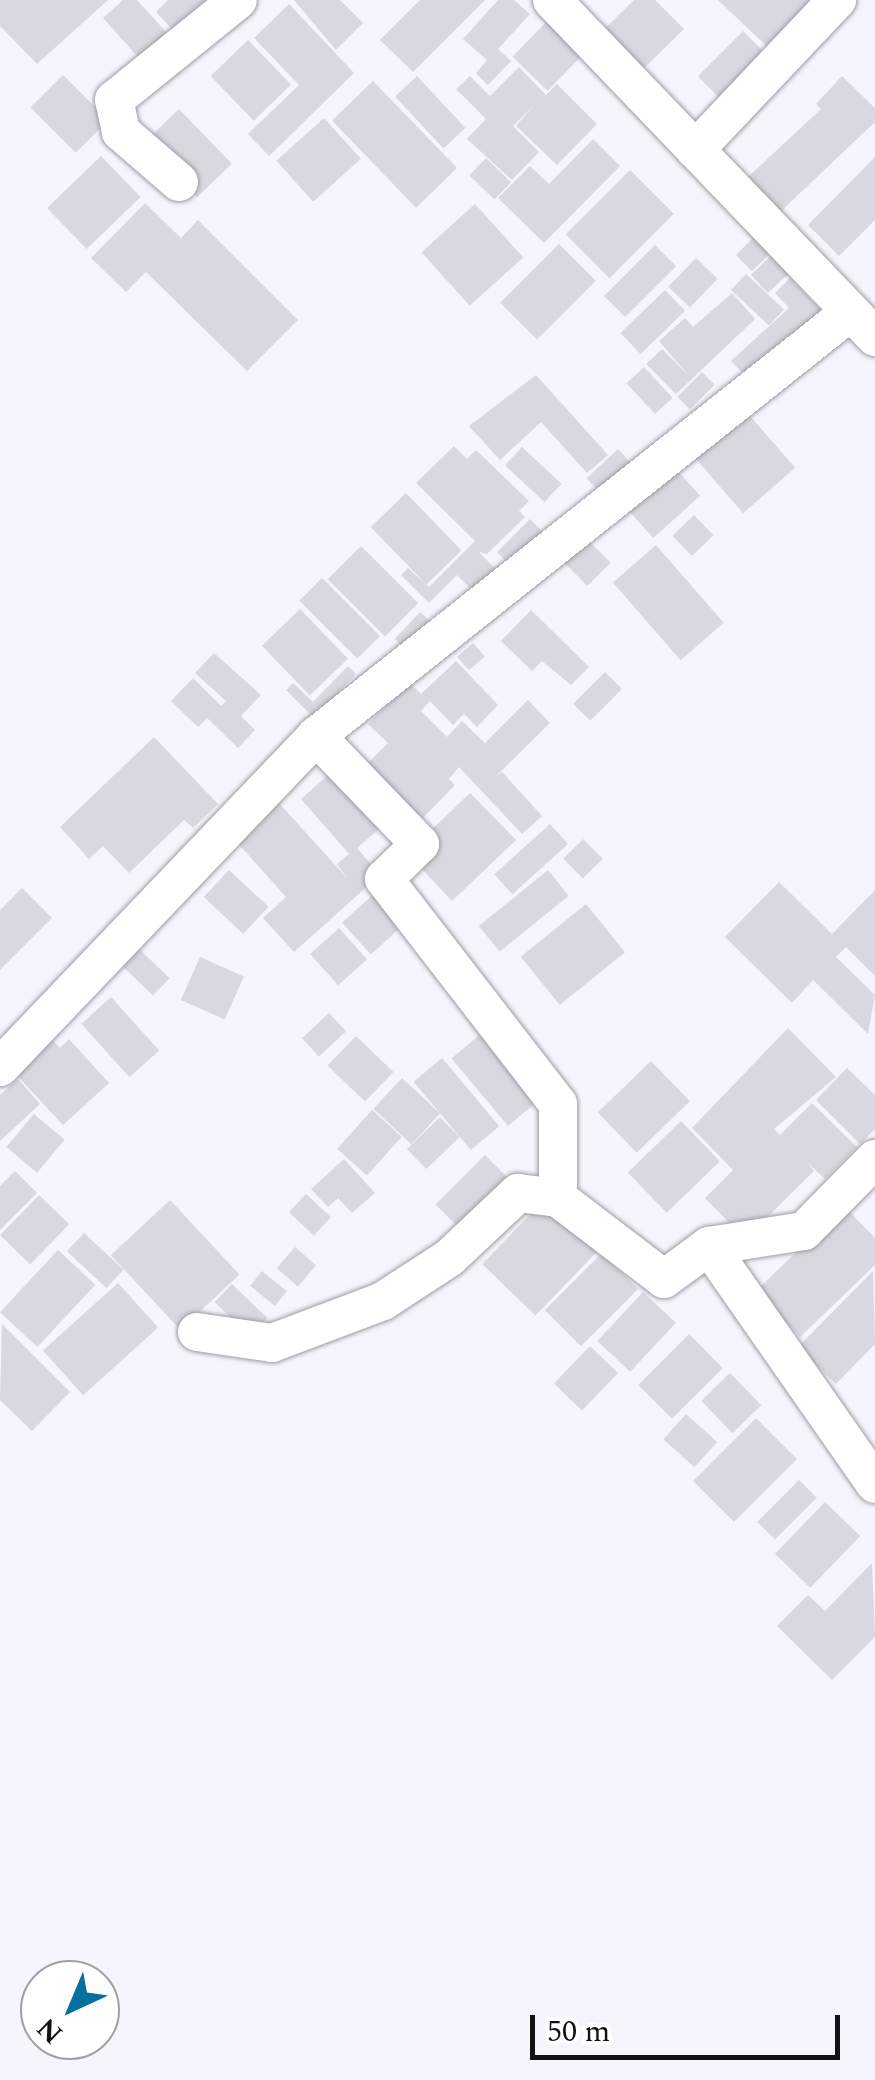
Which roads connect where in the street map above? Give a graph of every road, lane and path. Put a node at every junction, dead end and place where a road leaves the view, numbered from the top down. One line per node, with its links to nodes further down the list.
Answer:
1 (238, 0): 5 (street)
2 (552, 0): 4 (street)
3 (837, 0): 4 (street)
4 (695, 150): 6 (street)
5 (180, 182)
6 (862, 325): 7 (street)
7 (316, 736): 8 (street); 10 (street)
8 (0, 1067)
9 (875, 1159): 11 (street)
10 (558, 1198): 11 (street); 12 (street)
11 (709, 1246): 13 (street)
12 (197, 1332)
13 (875, 1484)

